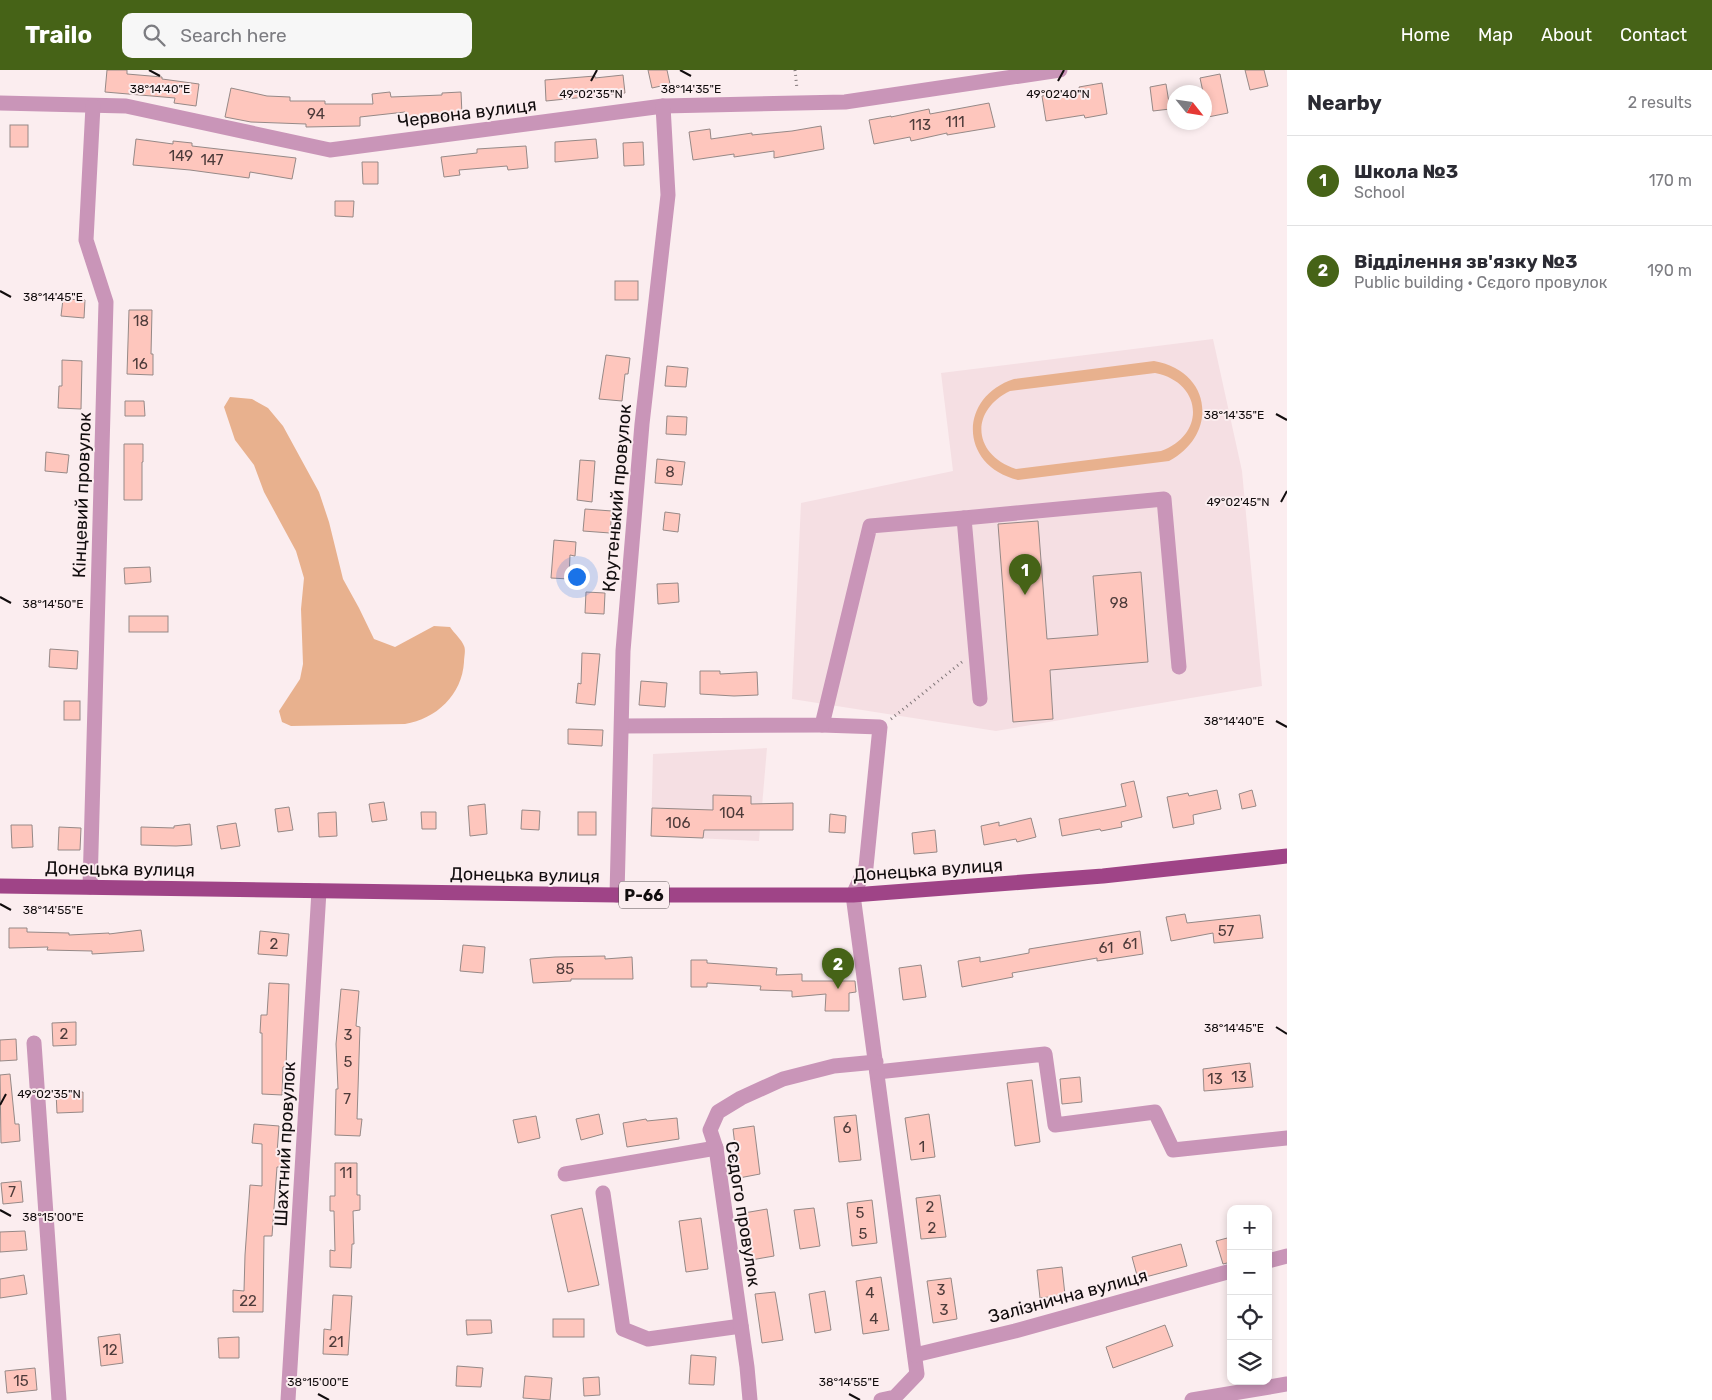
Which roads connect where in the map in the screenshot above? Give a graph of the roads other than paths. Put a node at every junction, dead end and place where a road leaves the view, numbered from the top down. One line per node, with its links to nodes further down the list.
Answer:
1 (1060, 70): 4 (street, Червона вулиця)
2 (0, 103): 3 (street, Червона вулиця)
3 (93, 106): 4 (street, Червона вулиця); 12 (street, Кінцевий провулок)
4 (663, 106): 9 (street, Крутенький провулок)
5 (964, 518): 6 (street); 7 (street); 8 (street)
6 (1179, 667)
7 (980, 699)
8 (822, 725): 9 (street); 15 (street)
9 (622, 726): 14 (street, Крутенький провулок)
10 (1287, 856): 15 (main road, Донецька вулиця / Р-66)
11 (0, 886): 12 (main road, Донецька вулиця / Р-66)
12 (90, 887): 13 (main road, Донецька вулиця / Р-66)
13 (319, 891): 14 (main road, Донецька вулиця / Р-66); 29 (street, Шахтний провулок)
14 (617, 895): 15 (main road, Донецька вулиця / Р-66)
15 (853, 895): 17 (street)
16 (34, 1043): 28 (street)
17 (877, 1067): 18 (street, Сєдого провулок); 19 (street, Сєдого провулок); 26 (street)
18 (1287, 1138)
19 (716, 1148): 20 (street); 25 (street, Сєдого провулок)
20 (565, 1174)
21 (603, 1193): 25 (street)
22 (1287, 1256): 23 (street)
23 (1272, 1260)
24 (1227, 1272): 26 (street, Залізнична вулиця)
25 (741, 1326): 30 (street, Сєдого провулок)
26 (915, 1355): 31 (street)
27 (1287, 1384): 32 (street)
28 (59, 1400)
29 (288, 1400)
30 (750, 1400)
31 (881, 1400)
32 (1192, 1400)

